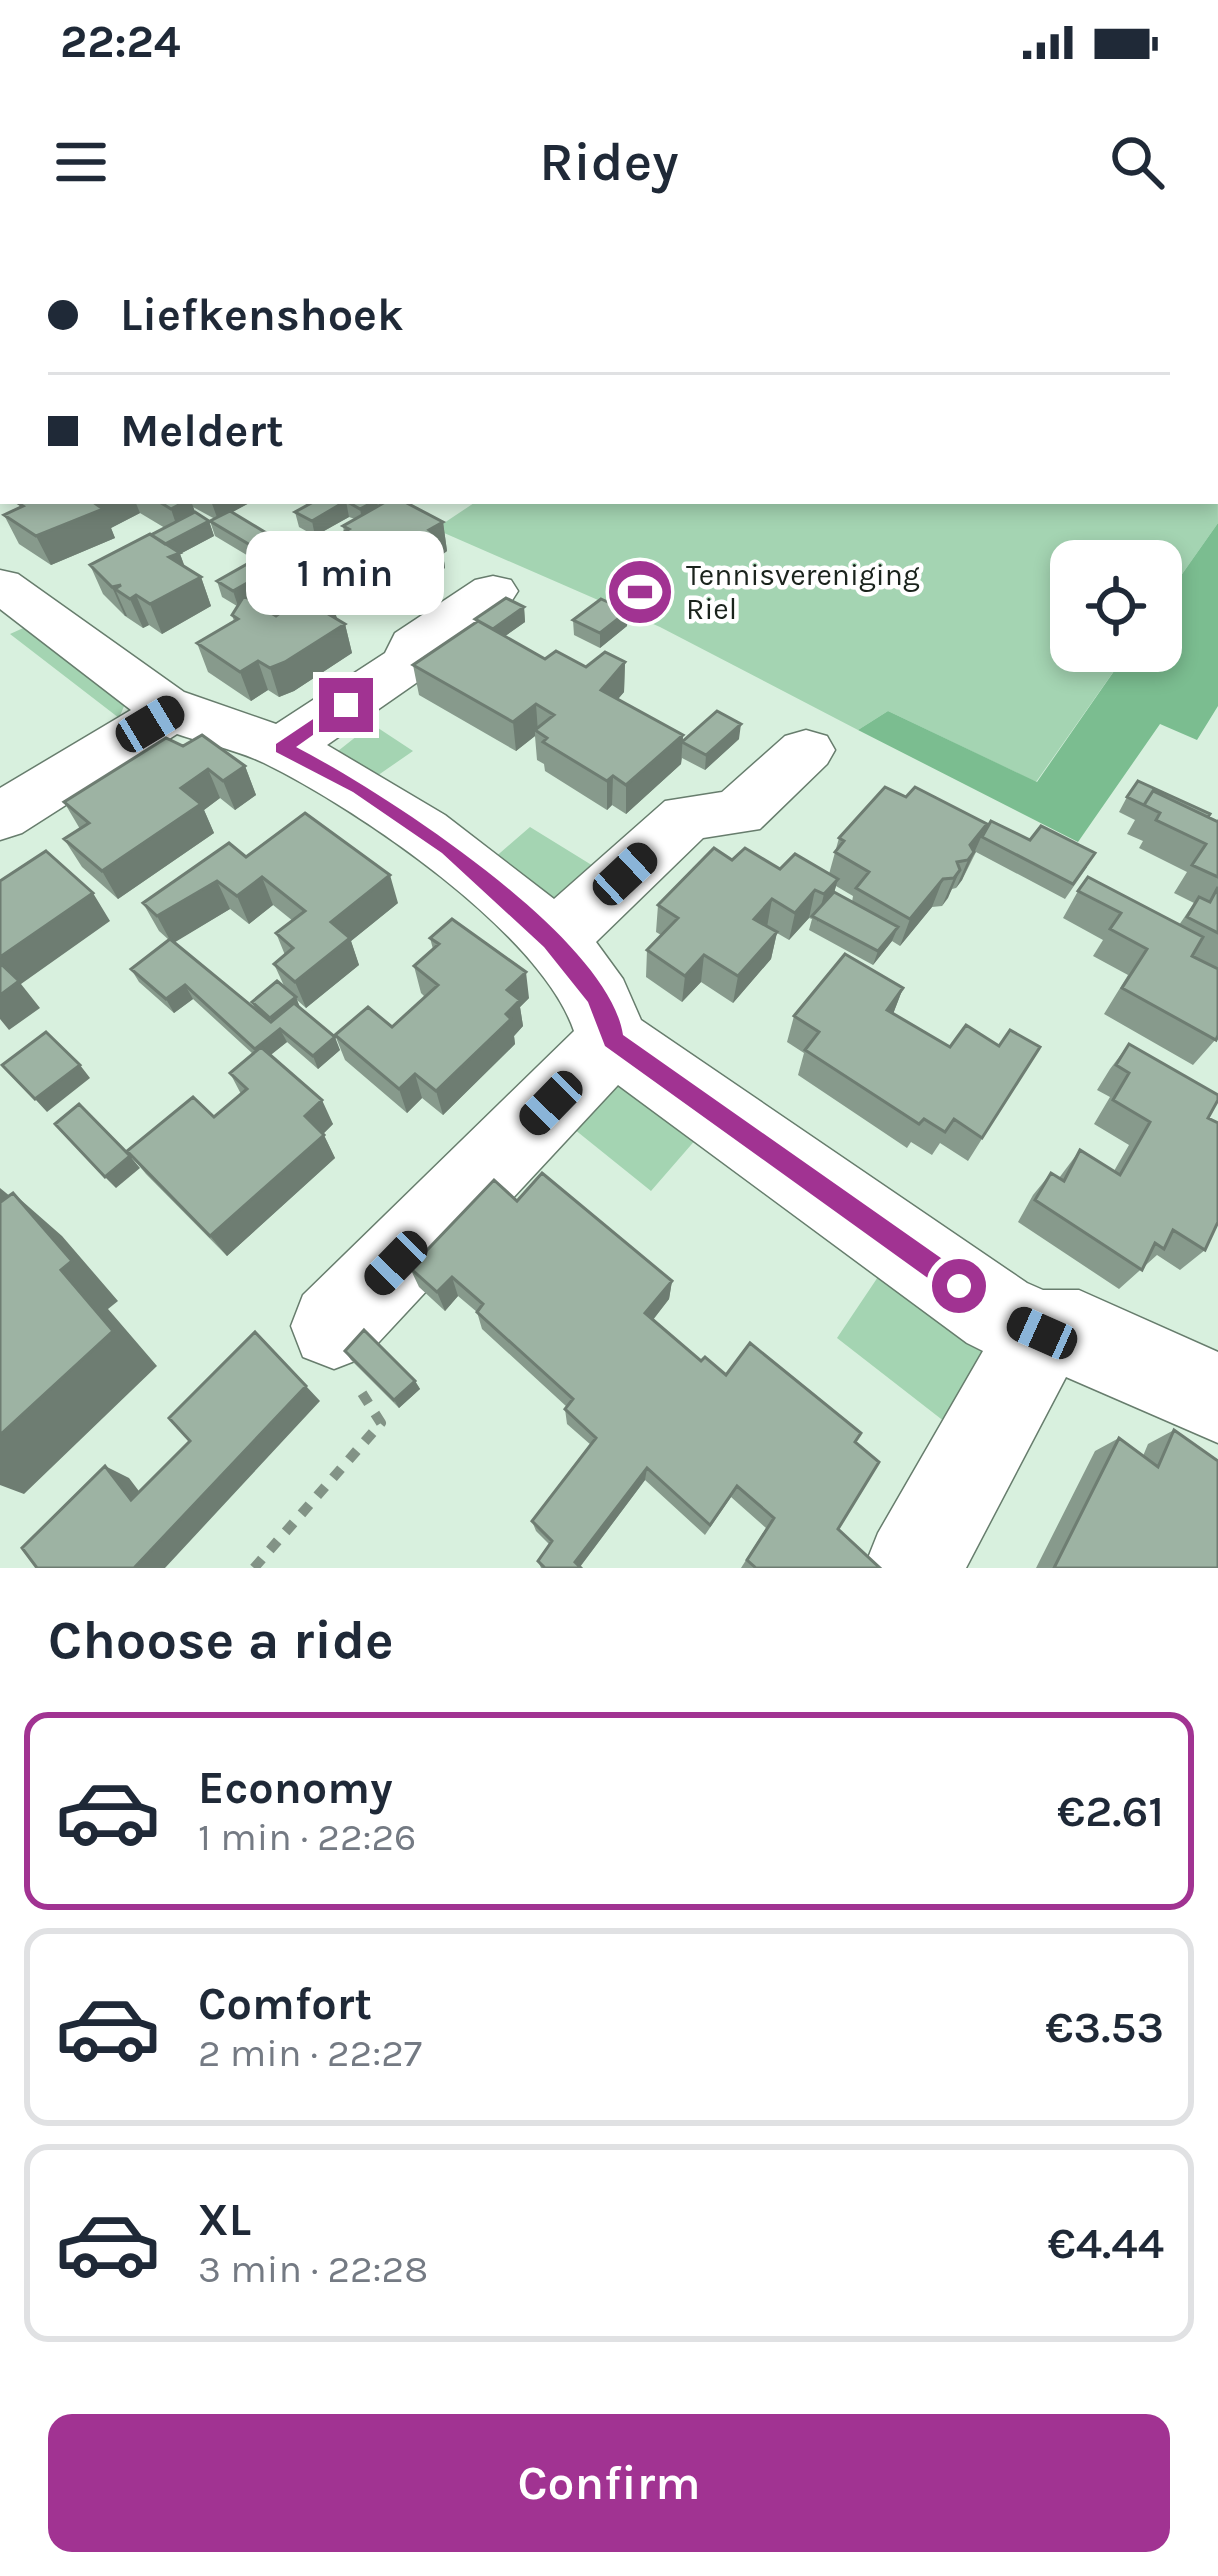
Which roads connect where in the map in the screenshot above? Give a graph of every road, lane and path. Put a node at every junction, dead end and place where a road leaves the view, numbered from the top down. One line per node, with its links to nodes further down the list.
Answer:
1 (0, 585): 3 (street)
2 (493, 591): 4 (street)
3 (172, 711): 4 (street); 6 (street)
4 (282, 748): 7 (street)
5 (806, 750): 7 (street)
6 (0, 817)
7 (551, 942): 8 (street)
8 (613, 1040): 9 (street); 10 (street)
9 (334, 1326): 12 (path)
10 (1042, 1333): 11 (street); 13 (street)
11 (1218, 1398)
12 (254, 1568)
13 (913, 1568)

